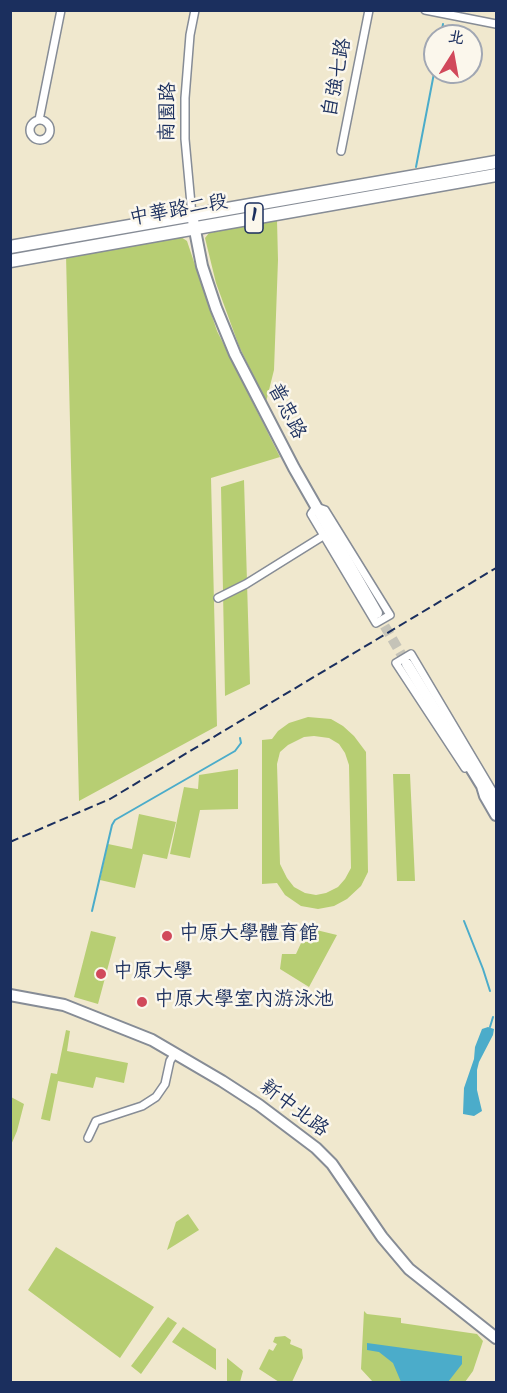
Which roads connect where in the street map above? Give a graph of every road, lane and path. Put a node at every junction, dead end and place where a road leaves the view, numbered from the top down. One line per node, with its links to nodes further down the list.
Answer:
1 (61, 10): 6 (street)
2 (195, 10): 10 (street, 南園路)
3 (369, 10): 7 (street, 自強七路)
4 (425, 10): 5 (street)
5 (496, 24)
6 (39, 120)
7 (341, 151)
8 (496, 162): 10 (main road, 中華路二段 / 1)
9 (496, 175): 11 (main road, 中華路二段 / 1)
10 (192, 215): 11 (street, 普忠路); 12 (main road, 中華路二段 / 1)
11 (194, 230): 13 (main road, 中華路二段 / 1); 14 (street, 普忠路)
12 (10, 247)
13 (10, 261)
14 (315, 507): 15 (street); 15 (street); 17 (street, 普忠路)
15 (323, 536): 16 (street)
16 (218, 598)
17 (377, 614)
18 (407, 664): 19 (street)
19 (489, 794): 19 (street); 20 (street)
20 (496, 815)
21 (10, 995): 22 (street, 新中北路)
22 (175, 1053): 23 (street); 24 (street, 新中北路)
23 (88, 1138)
24 (496, 1338)

